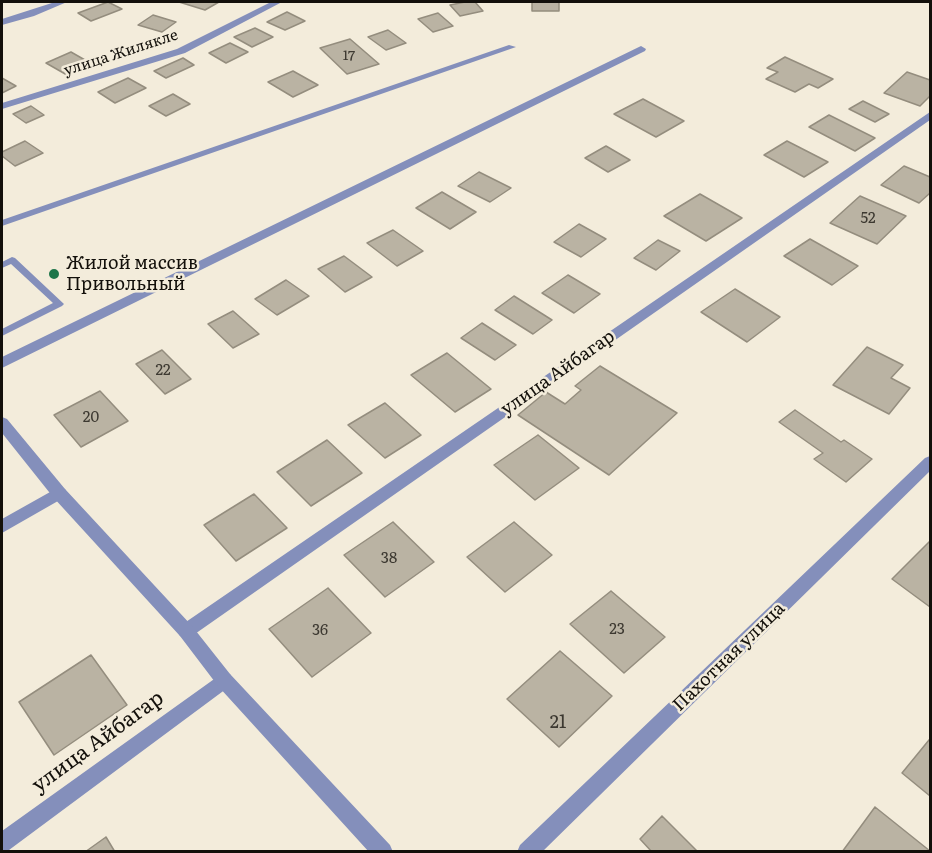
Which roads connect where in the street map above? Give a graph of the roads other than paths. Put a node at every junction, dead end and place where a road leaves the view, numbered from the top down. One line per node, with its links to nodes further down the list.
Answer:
1 (62, 2): 3 (street)
2 (277, 2): 6 (street, улица Жилякле)
3 (2, 22)
4 (512, 47): 8 (lane)
5 (641, 49): 11 (street)
6 (2, 106)
7 (930, 115): 16 (street, улица Айбагар)
8 (2, 223)
9 (2, 265): 10 (lane)
10 (2, 333)
11 (2, 363)
12 (2, 423): 14 (street)
13 (930, 462): 20 (street, Пахотная улица)
14 (59, 493): 15 (street); 16 (street)
15 (2, 527)
16 (186, 632): 17 (street)
17 (224, 680): 18 (street, улица Айбагар); 19 (street)
18 (2, 843)
19 (383, 852)
20 (527, 852)

